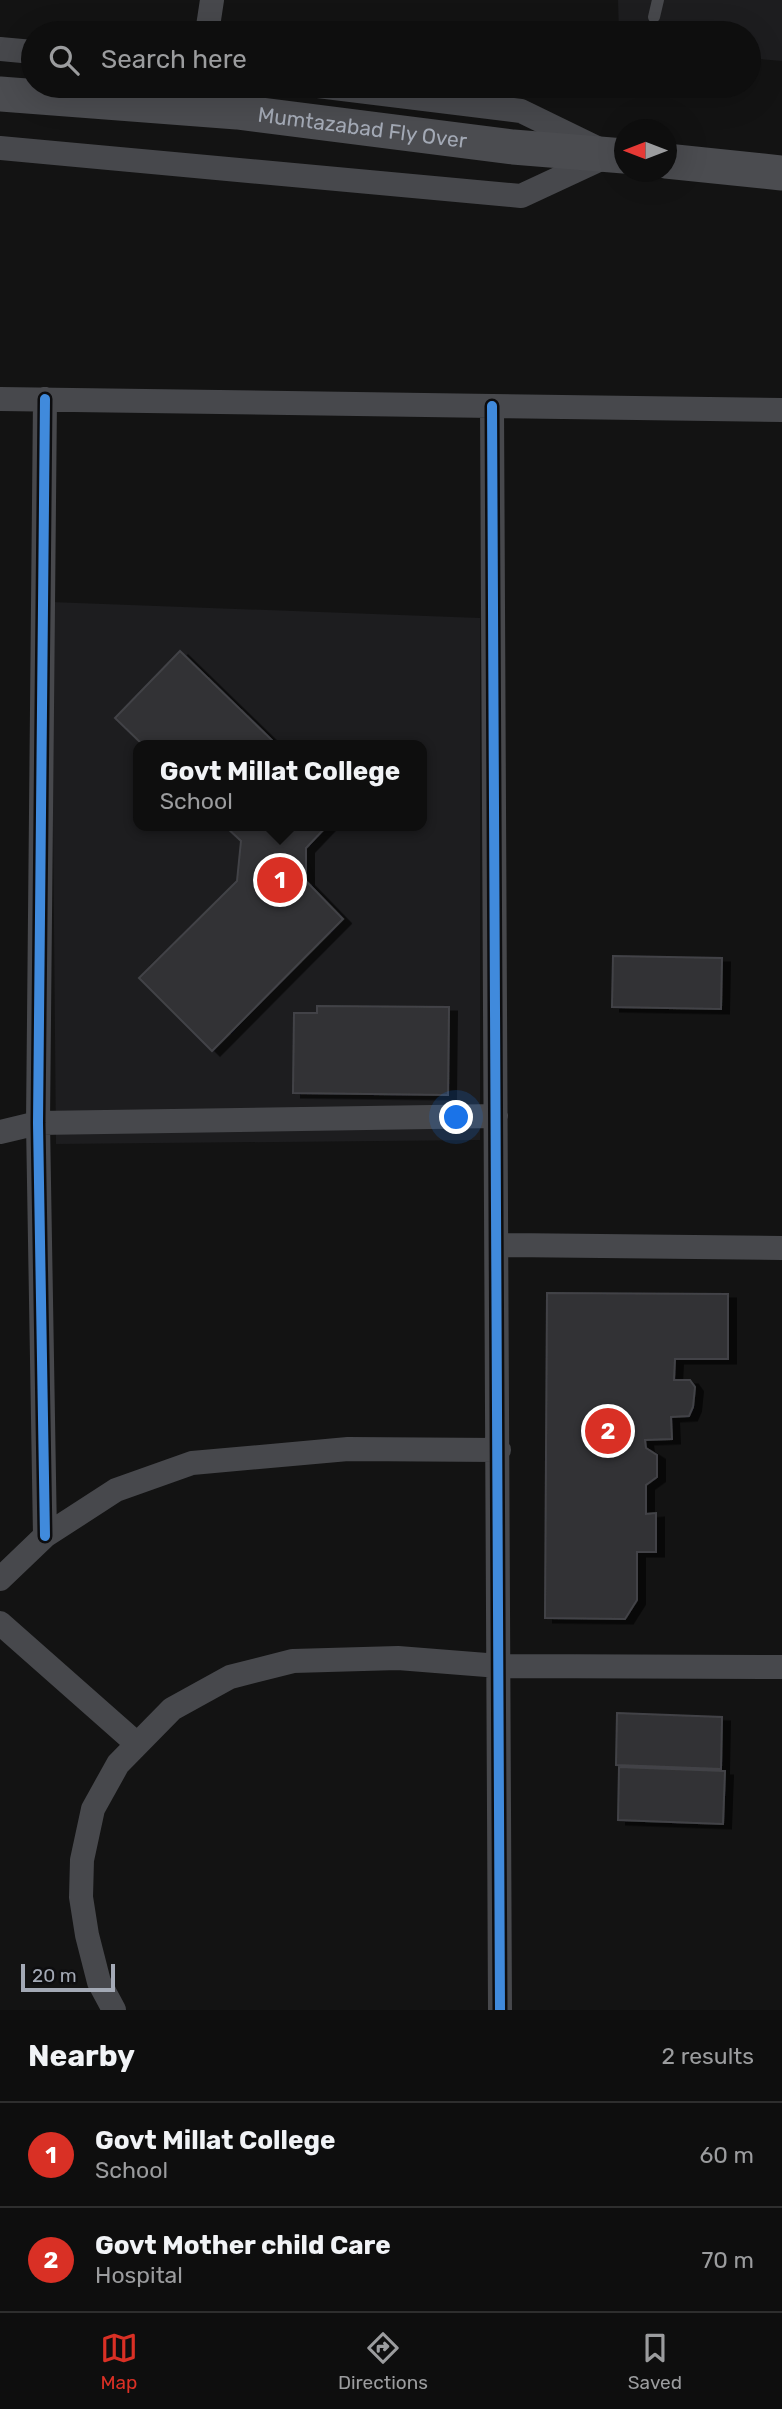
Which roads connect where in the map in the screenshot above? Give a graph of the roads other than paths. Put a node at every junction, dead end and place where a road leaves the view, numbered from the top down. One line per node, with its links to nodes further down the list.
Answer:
1 (212, 0): 4 (street)
2 (657, 0): 3 (lane)
3 (654, 17)
4 (209, 21)
5 (0, 48): 6 (street)
6 (21, 51)
7 (0, 94): 8 (main road, Mumtazabad Fly Over)
8 (21, 96)
9 (52, 98): 13 (main road, Mumtazabad Fly Over)
10 (415, 98): 12 (street)
11 (0, 148): 14 (street)
12 (614, 154)
13 (614, 155)
14 (614, 156)
15 (677, 161): 16 (main road)
16 (782, 173)
17 (0, 399): 18 (street)
18 (44, 399): 19 (street); 22 (street)
19 (492, 406): 20 (street); 21 (street)
20 (782, 410)
21 (496, 1116): 22 (street); 24 (street)
22 (38, 1124): 23 (street); 27 (street)
23 (0, 1132)
24 (496, 1245): 25 (street); 26 (street)
25 (782, 1248)
26 (499, 1450): 27 (street); 30 (street)
27 (44, 1536): 28 (street)
28 (0, 1579)
29 (0, 1623): 32 (street)
30 (499, 1666): 31 (street); 32 (street); 34 (street)
31 (782, 1667)
32 (137, 1744): 33 (street)
33 (114, 2010)
34 (500, 2010)

